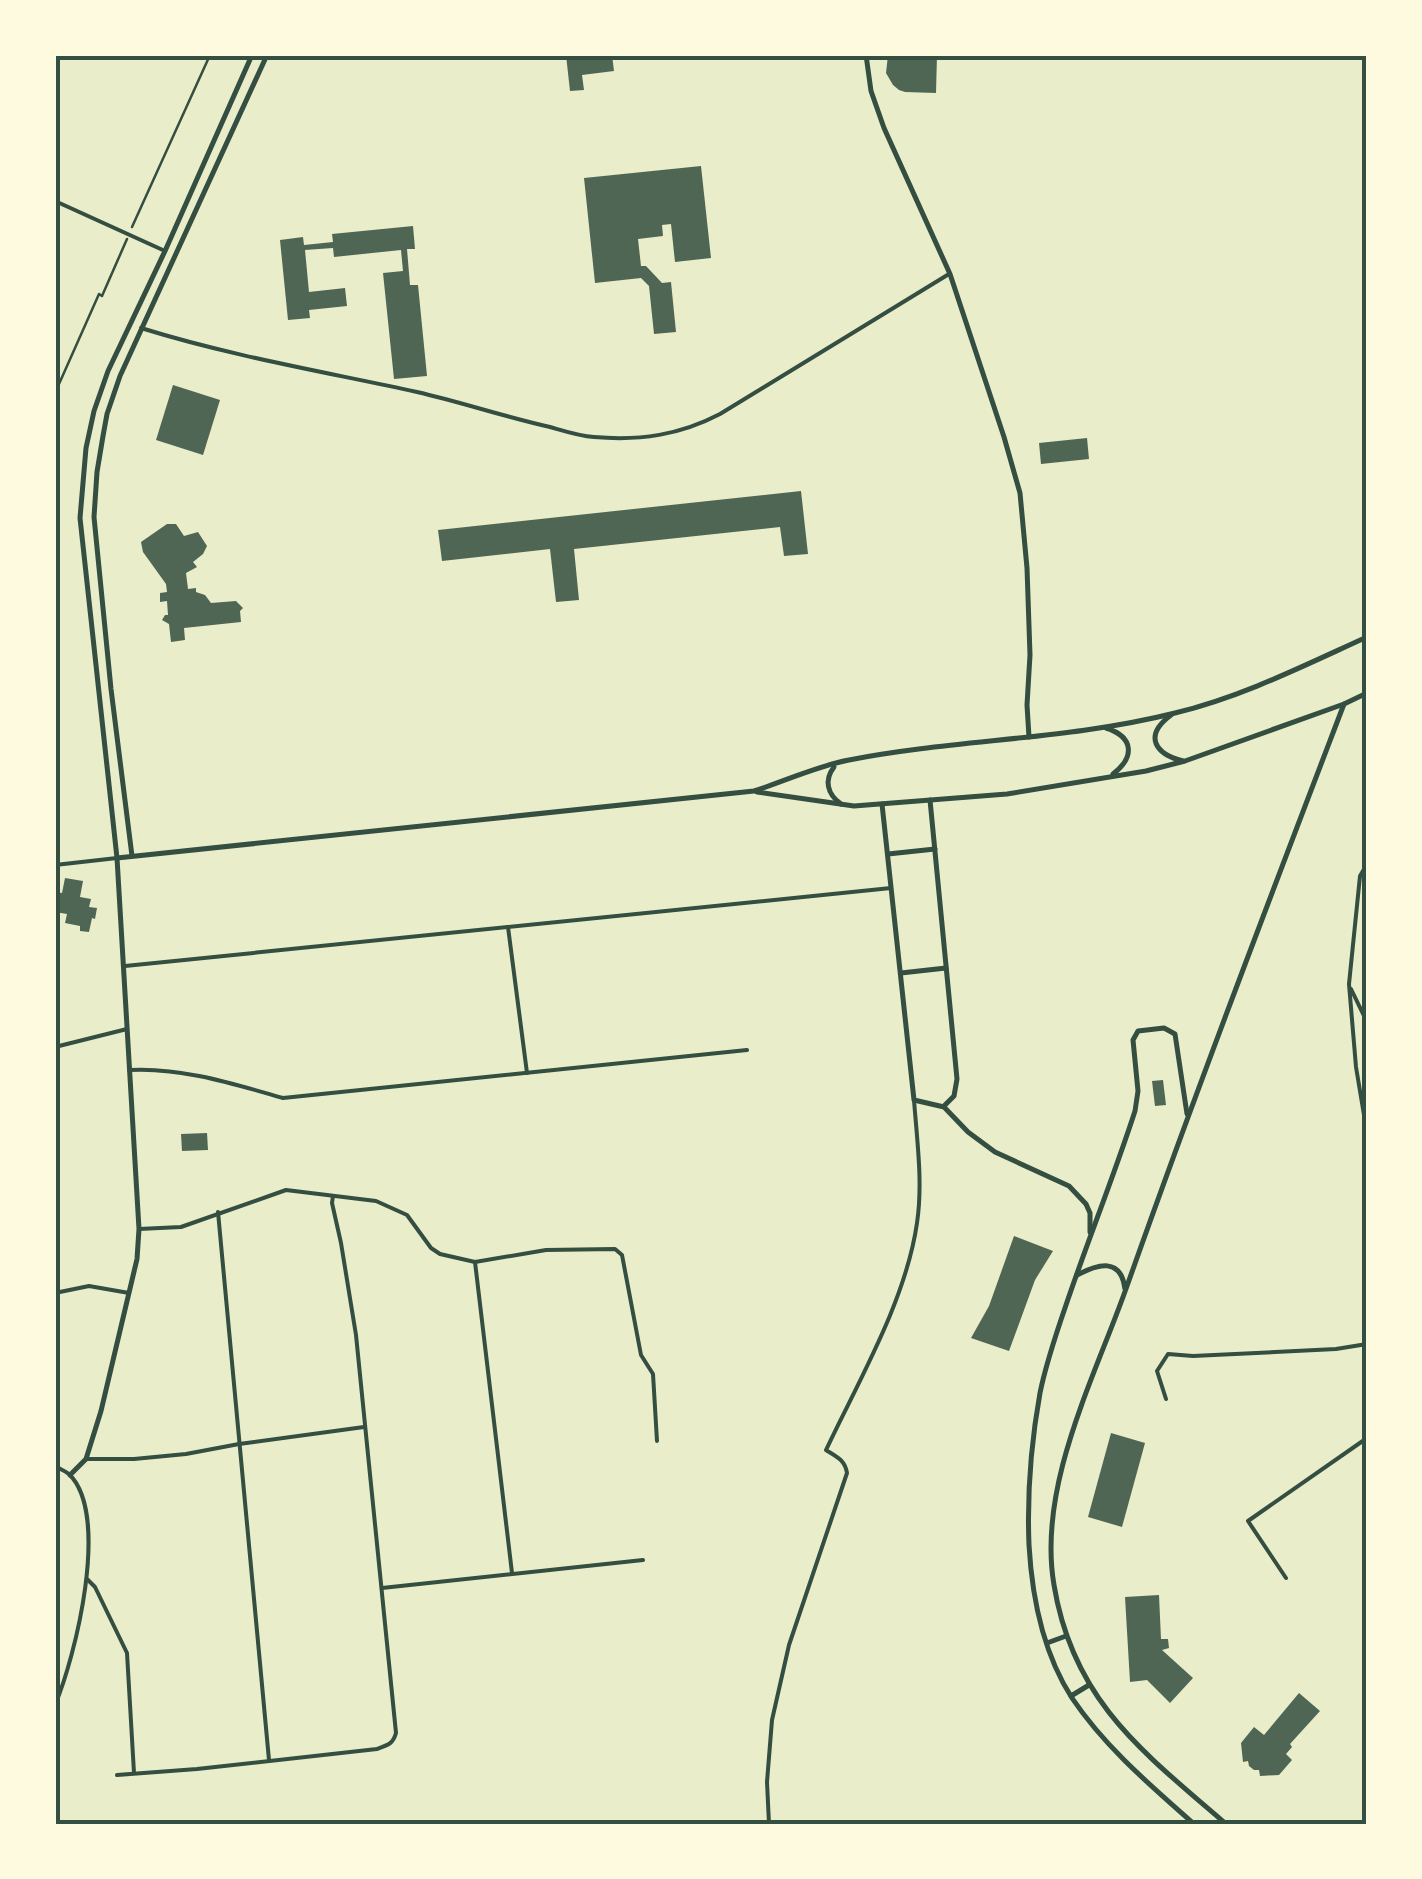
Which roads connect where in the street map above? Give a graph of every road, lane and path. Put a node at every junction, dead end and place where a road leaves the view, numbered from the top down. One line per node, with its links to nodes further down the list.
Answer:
1 (210, 55): 6 (path)
2 (252, 55): 7 (street)
3 (267, 55): 8 (street)
4 (866, 55): 9 (street)
5 (55, 201): 6 (street)
6 (128, 235): 7 (street); 11 (path)
7 (166, 251): 8 (street); 13 (street)
8 (175, 256): 10 (street)
9 (950, 274): 10 (street); 21 (street)
10 (141, 328): 12 (street)
11 (55, 394)
12 (94, 517): 13 (street); 15 (street)
13 (80, 518): 16 (street)
14 (1367, 637): 19 (street)
15 (111, 689): 16 (street); 31 (street)
16 (98, 690): 32 (street)
17 (1367, 693): 18 (street)
18 (1344, 704): 23 (street); 50 (street)
19 (1174, 714): 20 (street); 23 (street)
20 (1104, 727): 21 (street); 24 (street)
21 (1030, 737): 22 (street)
22 (846, 760): 25 (street); 28 (street)
23 (1185, 761): 24 (street)
24 (1110, 776): 26 (street)
25 (754, 791): 28 (street); 31 (street)
26 (930, 800): 27 (street); 29 (street)
27 (882, 804): 28 (street); 30 (street)
28 (844, 805)
29 (935, 849): 30 (street); 38 (street)
30 (887, 854): 35 (street)
31 (132, 856): 32 (street)
32 (116, 858): 34 (street); 37 (street)
33 (1366, 863): 40 (street)
34 (55, 866)
35 (891, 888): 36 (street); 39 (street)
36 (508, 927): 37 (street); 47 (street)
37 (123, 966): 43 (street)
38 (946, 968): 39 (street); 49 (street)
39 (901, 973): 48 (street)
40 (1349, 984): 41 (street); 42 (street)
41 (1351, 1019): 42 (street); 51 (street)
42 (1366, 1020)
43 (127, 1029): 44 (street); 46 (street)
44 (55, 1047)
45 (747, 1050): 47 (street)
46 (129, 1070): 47 (street); 54 (street)
47 (527, 1073)
48 (914, 1100): 49 (street); 83 (street)
49 (944, 1107): 55 (street)
50 (1188, 1117): 55 (street); 58 (street)
51 (1367, 1133)
52 (333, 1196): 53 (street); 56 (street); 63 (street)
53 (218, 1212): 54 (street); 66 (street)
54 (139, 1229): 60 (street)
55 (1089, 1240): 57 (street)
56 (475, 1262): 65 (street); 71 (street)
57 (1076, 1275): 58 (street); 76 (street)
58 (1125, 1292): 75 (street)
59 (55, 1293): 60 (street)
60 (129, 1293): 67 (street)
61 (1367, 1344): 62 (street)
62 (1166, 1399)
63 (365, 1427): 66 (street); 74 (street)
64 (1367, 1438): 72 (street)
65 (656, 1441)
66 (239, 1444): 67 (street); 80 (street)
67 (86, 1458): 69 (street)
68 (55, 1466): 69 (street)
69 (70, 1475): 73 (street)
70 (643, 1560): 71 (street)
71 (512, 1573): 74 (street)
72 (1286, 1578)
73 (87, 1579): 79 (street); 81 (street)
74 (382, 1588): 80 (street)
75 (1066, 1636): 76 (street); 77 (street)
76 (1047, 1643): 78 (street)
77 (1089, 1685): 78 (street); 85 (street)
78 (1071, 1696): 84 (street)
79 (55, 1705)
80 (270, 1760): 81 (street)
81 (134, 1773): 82 (street)
82 (117, 1774)
83 (769, 1824)
84 (1194, 1824)
85 (1226, 1824)

